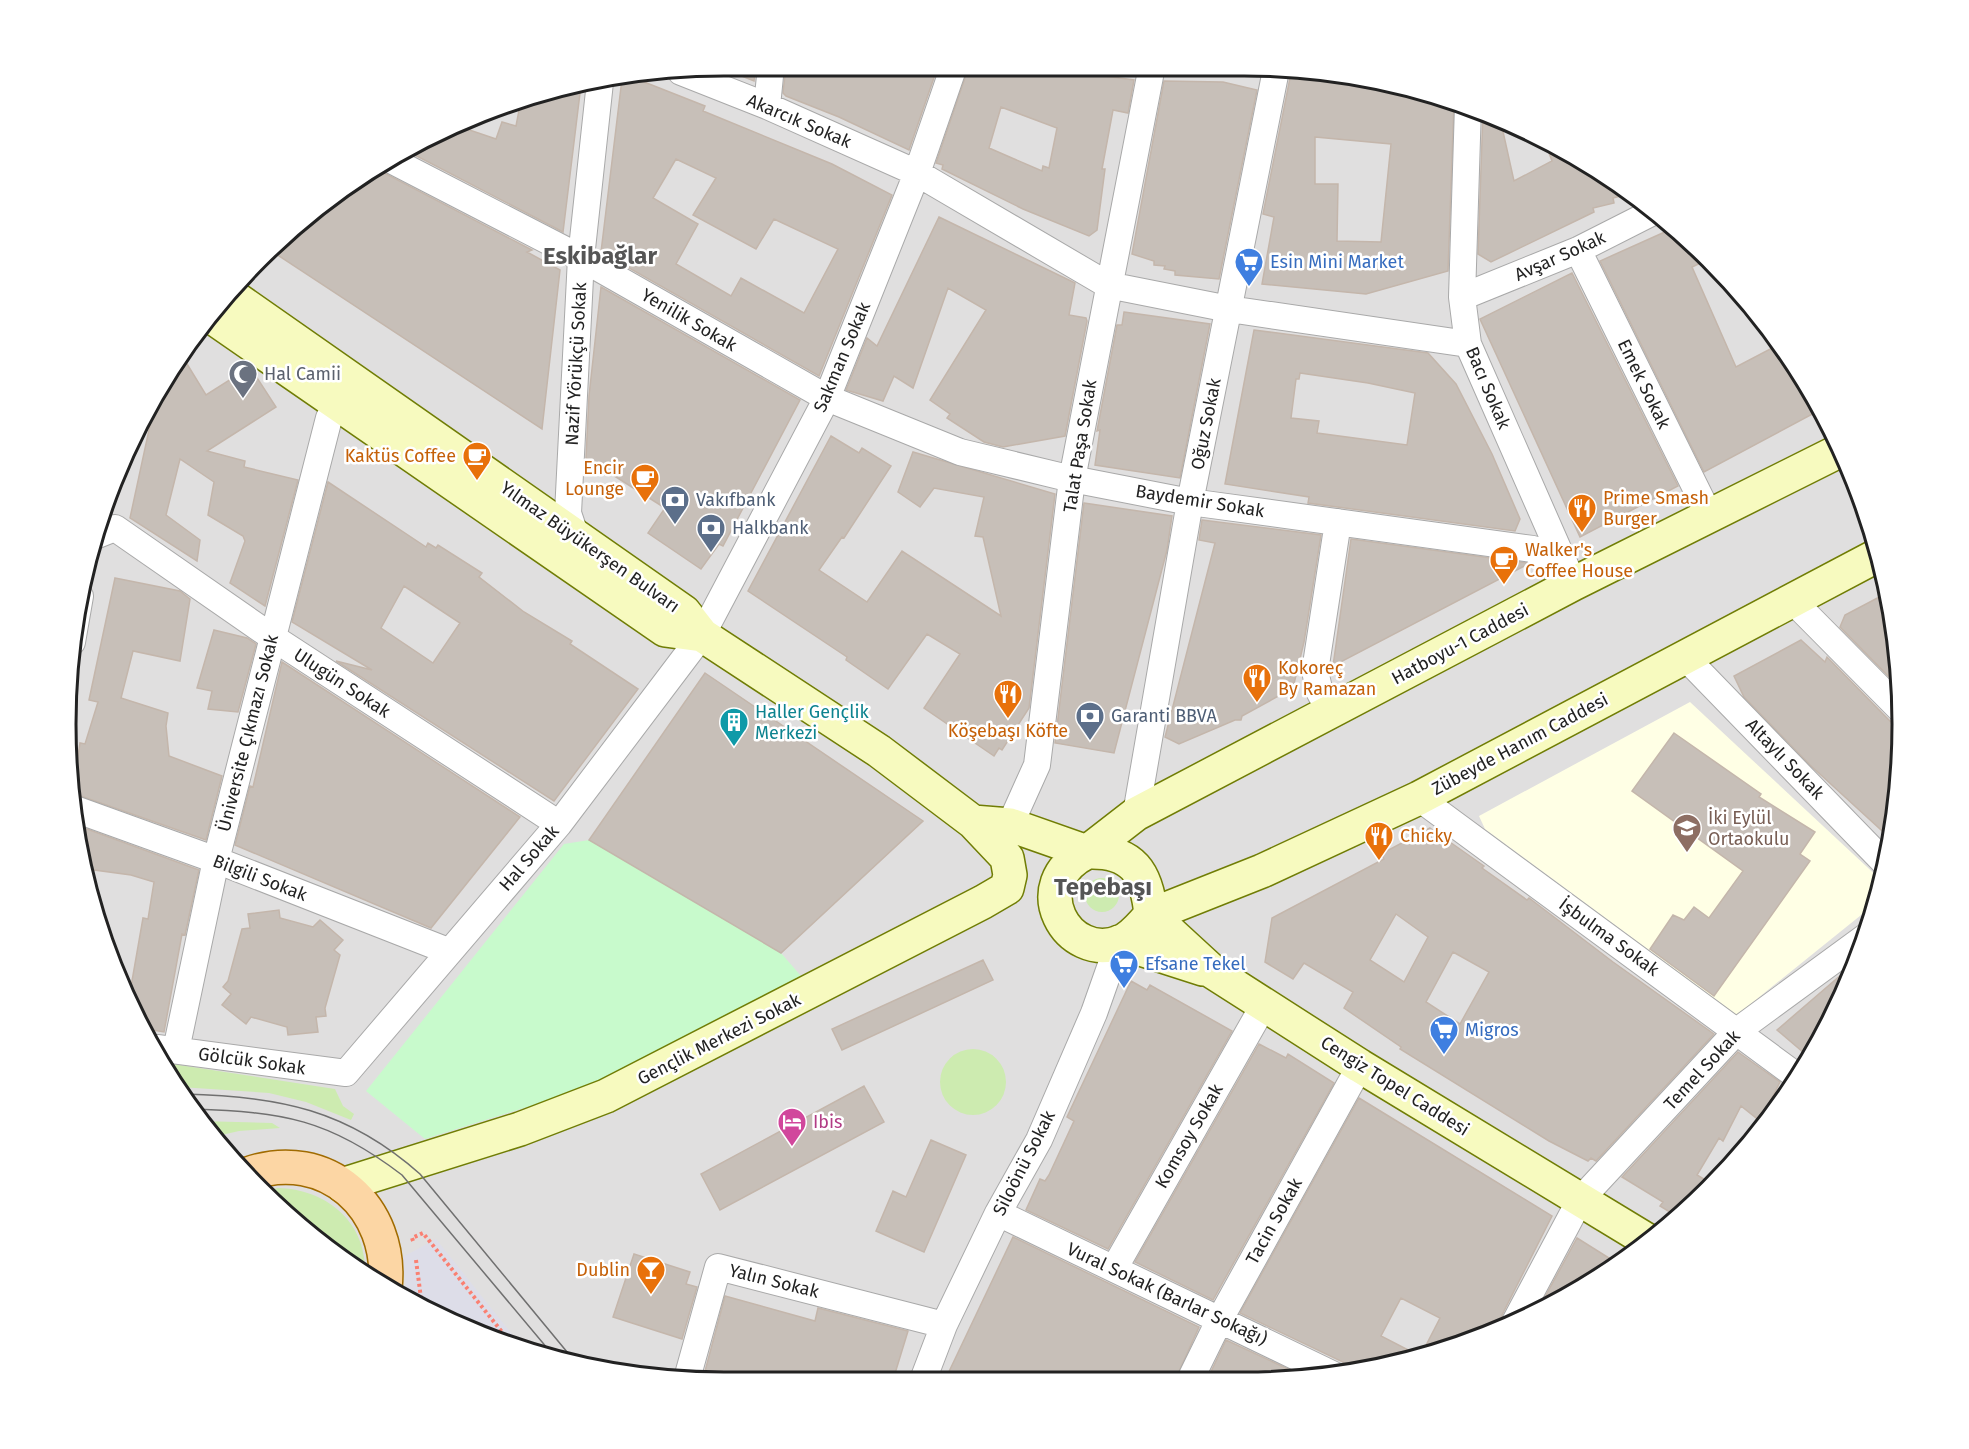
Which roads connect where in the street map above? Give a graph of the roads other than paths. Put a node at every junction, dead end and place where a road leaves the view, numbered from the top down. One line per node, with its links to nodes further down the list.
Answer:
1 (770, 76): 7 (street)
2 (951, 76): 10 (street, Sakman Sokak)
3 (1150, 76): 14 (street, Talat Paşa Sokak)
4 (695, 77): 7 (street, Akarcık Sokak)
5 (1275, 77): 17 (street, Oğuz Sokak)
6 (599, 89): 13 (street, Nazif Yörükçü Sokak)
7 (767, 106): 10 (street, Akarcık Sokak)
8 (1468, 117): 15 (street, Bacı Sokak)
9 (399, 164): 13 (street, Yenilik Sokak)
10 (917, 173): 14 (street, Akarcık Sokak); 20 (street, Sakman Sokak)
11 (1646, 216): 12 (street, Avşar Sokak)
12 (1578, 250): 15 (street, Avşar Sokak); 25 (street, Emek Sokak)
13 (581, 258): 20 (street, Yenilik Sokak); 28 (street, Nazif Yörükçü Sokak)
14 (1108, 285): 17 (street, Akarcık Sokak); 23 (street, Talat Paşa Sokak)
15 (1462, 297): 19 (street, Bacı Sokak)
16 (236, 298): 28 (main road, Yılmaz Büyükerşen Bulvarı)
17 (1229, 309): 19 (street, Akarcık Sokak); 24 (street, Oğuz Sokak)
18 (218, 321): 32 (main road, Yılmaz Büyükerşen Bulvarı)
19 (1468, 344): 30 (street, Bacı Sokak)
20 (827, 398): 23 (street, Baydemir Sokak); 32 (street, Sakman Sokak)
21 (329, 418): 33 (street, Üniversite Çıkmazı Sokak)
22 (1833, 454): 25 (main road, Hatboyu-1 Caddesi)
23 (1072, 479): 24 (street, Baydemir Sokak); 42 (street, Talat Paşa Sokak)
24 (1190, 502): 26 (street, Baydemir Sokak); 39 (street, Oğuz Sokak)
25 (1710, 517): 30 (main road, Hatboyu-1 Caddesi)
26 (1338, 522): 30 (street, Baydemir Sokak); 36 (street)
27 (106, 531): 33 (street, Ulugün Sokak)
28 (576, 537): 32 (main road, Yılmaz Büyükerşen Bulvarı)
29 (1871, 560): 31 (main road, Zübeyde Hanım Caddesi)
30 (1573, 584): 36 (main road, Hatboyu-1 Caddesi)
31 (1793, 601): 34 (main road, Zübeyde Hanım Caddesi); 35 (street)
32 (702, 635): 40 (main road); 41 (street, Hal Sokak)
33 (273, 638): 41 (street, Ulugün Sokak); 45 (street, Üniversite Çıkmazı Sokak)
34 (1684, 656): 37 (main road, Zübeyde Hanım Caddesi); 44 (street, Altaylı Sokak)
35 (1891, 700)
36 (1330, 712): 39 (main road, Hatboyu-1 Caddesi)
37 (1419, 798): 47 (main road, Zübeyde Hanım Caddesi); 53 (street, İşbulma Sokak)
38 (82, 812): 45 (street, Bilgili Sokak)
39 (1136, 814): 43 (main road, Hatboyu-1 Caddesi)
40 (973, 822): 42 (main road); 46 (main road)
41 (559, 824): 49 (street, Hal Sokak)
42 (1010, 825): 43 (main road)
43 (1079, 856): 46 (main road); 47 (main road)
44 (1879, 856)
45 (216, 860): 49 (street, Bilgili Sokak); 54 (street, Üniversite Çıkmazı Sokak)
46 (1025, 879): 48 (main road); 59 (main road, Gençlik Merkezi Sokak)
47 (1150, 915): 48 (main road); 51 (main road, Cengiz Topel Caddesi)
48 (1119, 942): 51 (main road); 61 (street, Siloönü Sokak)
49 (448, 951): 57 (street, Hal Sokak)
50 (1851, 951): 53 (street, Temel Sokak)
51 (1213, 972): 52 (main road, Cengiz Topel Caddesi)
52 (1265, 1003): 55 (main road, Cengiz Topel Caddesi); 64 (street, Komsoy Sokak)
53 (1737, 1031): 56 (street, İşbulma Sokak); 60 (street, Temel Sokak)
54 (167, 1049): 57 (street, Gölcük Sokak)
55 (1360, 1066): 60 (main road, Cengiz Topel Caddesi); 68 (street, Tacin Sokak)
56 (1791, 1072)
57 (346, 1073)
58 (256, 1172): 59 (main road)
59 (342, 1185): 63 (main road)
60 (1580, 1200): 62 (main road, Cengiz Topel Caddesi); 67 (street, Temel Sokak)
61 (998, 1212): 64 (street, Vural Sokak (Barlar Sokağı)); 69 (street, Siloönü Sokak)
62 (1642, 1237)
63 (405, 1253): 65 (main road); 66 (main road)
64 (1114, 1269): 68 (street, Vural Sokak (Barlar Sokağı))
65 (390, 1279)
66 (400, 1286)
67 (1521, 1310)
68 (1220, 1319): 70 (street, Vural Sokak (Barlar Sokağı)); 73 (street, Tacin Sokak)
69 (944, 1325): 71 (street, Yalın Sokak); 72 (street, Siloönü Sokak)
70 (1320, 1368)
71 (689, 1371)
72 (926, 1372)
73 (1194, 1372)

